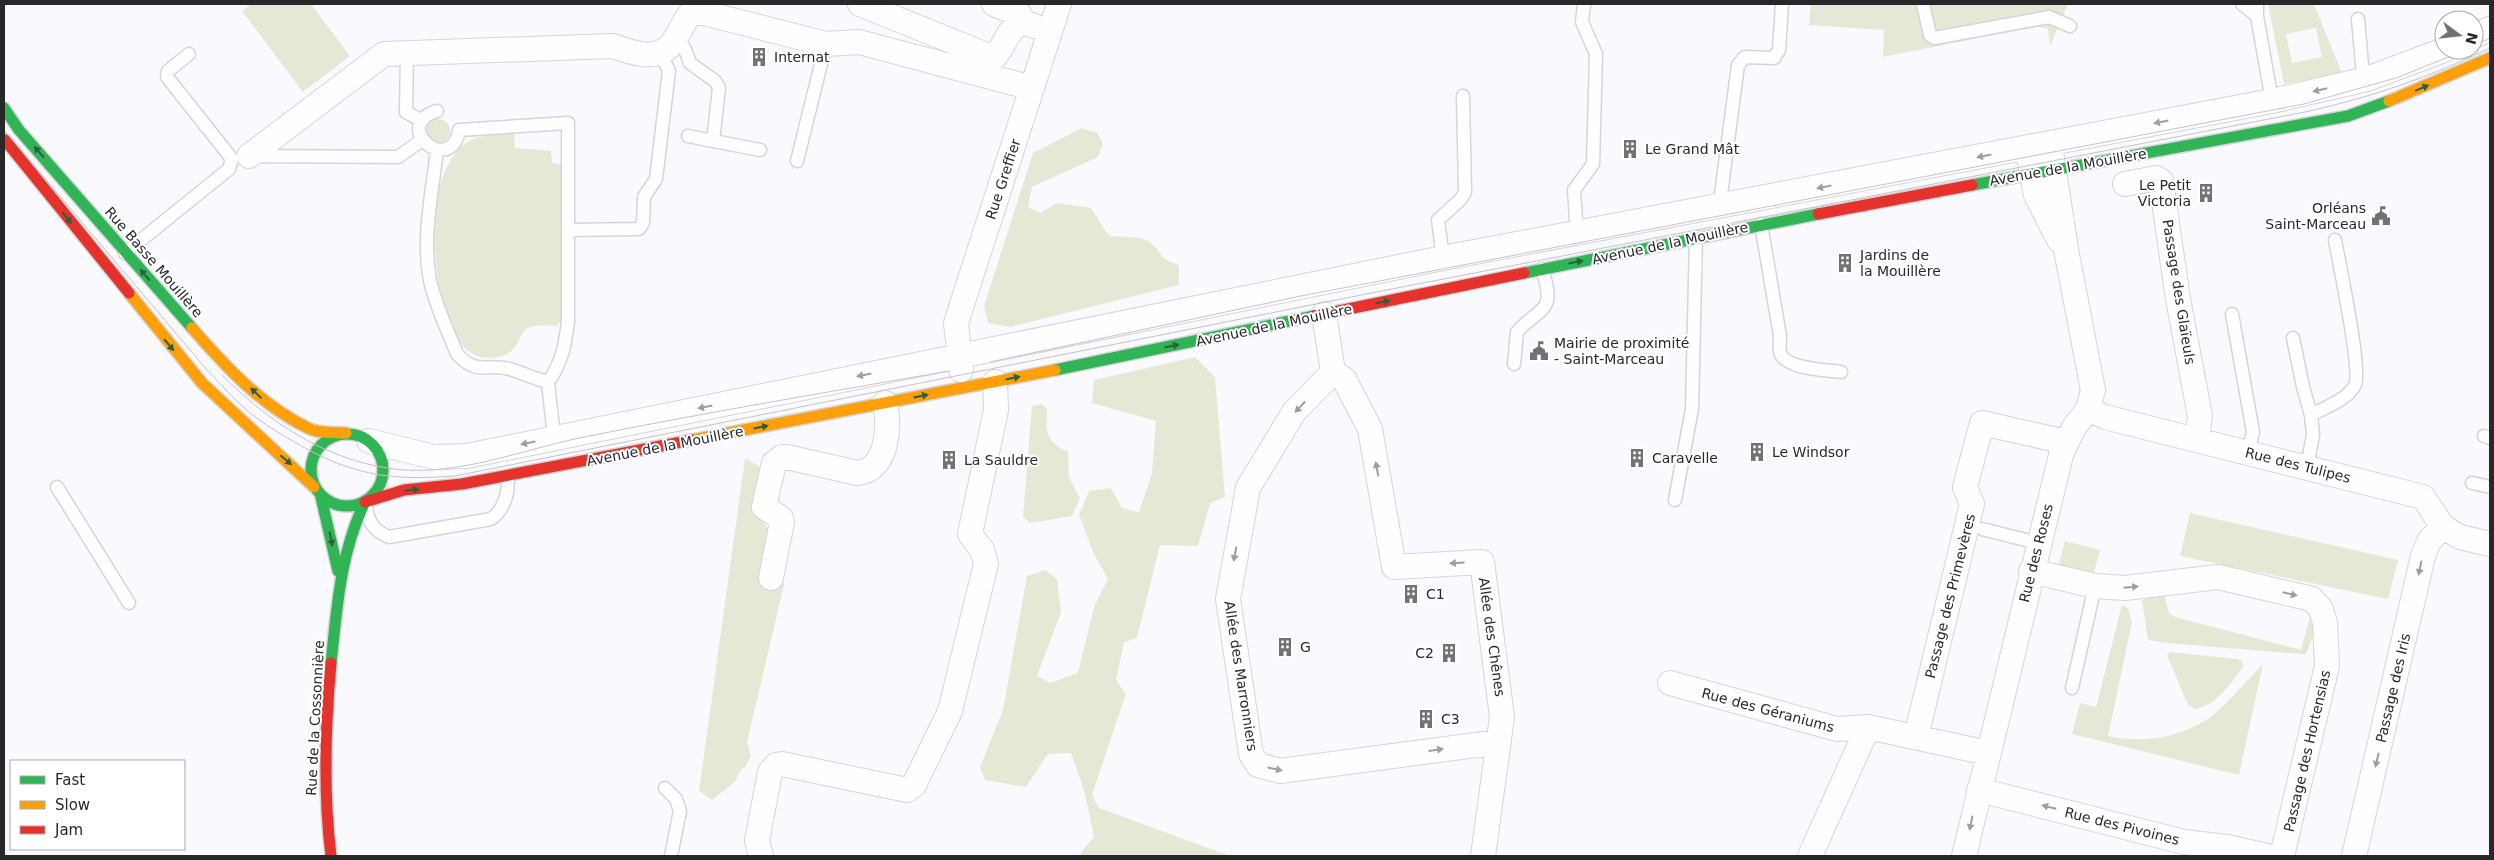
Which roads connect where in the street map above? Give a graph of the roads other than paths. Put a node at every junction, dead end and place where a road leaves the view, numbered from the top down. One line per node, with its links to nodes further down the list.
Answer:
1 (860, 4): 9 (street)
2 (994, 4): 9 (street)
3 (1059, 4): 12 (street, Rue Greffier)
4 (1584, 4): 41 (lane)
5 (1782, 4): 38 (lane)
6 (1923, 4): 11 (lane)
7 (2242, 4): 8 (lane)
8 (2257, 10): 22 (lane)
9 (1022, 13): 12 (street)
10 (2358, 19): 19 (lane)
11 (2070, 26)
12 (1050, 31): 20 (street, Rue Greffier)
13 (668, 44): 14 (street); 15 (street); 30 (lane); 40 (lane)
14 (826, 44): 20 (street); 35 (lane)
15 (407, 52): 26 (lane); 34 (street)
16 (189, 54): 34 (lane)
17 (2434, 54): 19 (street, Avenue de la Mouillère)
18 (2490, 58): 23 (street, Avenue de la Mouillère, one-way to 18)
19 (2367, 79): 22 (street, Avenue de la Mouillère, one-way to 22); 23 (street)
20 (1032, 88): 50 (street, Rue Greffier)
21 (1463, 96): 45 (lane)
22 (2272, 101): 31 (street, Avenue de la Mouillère, one-way to 31)
23 (2377, 106): 36 (street, Avenue de la Mouillère)
24 (4, 108): 44 (street, Rue Basse Mouillère, one-way to 24)
25 (437, 111): 26 (lane)
26 (422, 121): 29 (lane)
27 (688, 136): 30 (lane)
28 (4, 139): 70 (street, one-way to 70)
29 (422, 140): 32 (lane); 34 (lane)
30 (713, 141): 33 (lane)
31 (2032, 147): 36 (street); 36 (street, Rue des Roses); 38 (street, Avenue de la Mouillère, one-way to 38)
32 (437, 150): 40 (lane); 54 (lane)
33 (760, 150)
34 (240, 158): 44 (lane)
35 (797, 161)
36 (2036, 174): 39 (street, Avenue de la Mouillère); 58 (street, Rue des Roses)
37 (2125, 184): 62 (street, Passage des Glaïeuls)
38 (1721, 206): 41 (street, Avenue de la Mouillère)
39 (1761, 224): 42 (street, Avenue de la Mouillère); 53 (lane)
40 (569, 230): 54 (lane)
41 (1576, 233): 45 (street, Avenue de la Mouillère)
42 (1696, 237): 46 (street, Avenue de la Mouillère, one-way to 42); 73 (lane)
43 (2335, 240): 59 (lane)
44 (125, 253): 60 (street, Rue Basse Mouillère, one-way to 44)
45 (1443, 258): 50 (street, Avenue de la Mouillère)
46 (1542, 269): 47 (street, Avenue de la Mouillère, one-way to 46); 51 (lane)
47 (1324, 314): 52 (street); 55 (street, Avenue de la Mouillère, one-way to 47)
48 (2232, 314): 65 (lane)
49 (2293, 338): 59 (lane)
50 (959, 357): 56 (street); 61 (street, Avenue de la Mouillère, one-way to 61)
51 (1514, 364)
52 (1333, 372): 88 (street, Allée des Chênes, one-way to 52); 88 (street, Allée des Marronniers, one-way to 88)
53 (1841, 372)
54 (548, 382): 61 (lane)
55 (994, 382): 56 (street, Avenue de la Mouillère); 95 (street)
56 (965, 388): 57 (street, Avenue de la Mouillère, one-way to 56)
57 (886, 403): 67 (street, Avenue de la Mouillère, one-way to 57); 80 (street)
58 (2088, 409): 62 (street, Rue des Tulipes); 64 (street, Rue des Roses)
59 (2311, 415): 66 (lane)
60 (346, 434): 63 (street); 70 (street)
61 (554, 438): 63 (street, Avenue de la Mouillère, one-way to 63)
62 (2197, 440): 65 (street, Rue des Tulipes)
63 (369, 441): 74 (street)
64 (2066, 442): 77 (street, Rue des Roses); 87 (street, Passage des Primevères)
65 (2248, 452): 66 (street, Rue des Tulipes)
66 (2306, 466): 75 (street, Rue des Tulipes)
67 (507, 476): 74 (street, Avenue de la Mouillère, one-way to 67); 74 (lane)
68 (2472, 483): 71 (lane)
69 (57, 487): 83 (lane)
70 (314, 487): 72 (street)
71 (2490, 487)
72 (321, 497): 74 (street); 81 (street, Rue de la Cossonnière, one-way to 81)
73 (1675, 500)
74 (365, 502): 81 (street, Rue de la Cossonnière)
75 (2443, 526): 78 (street, Rue des Tulipes); 101 (street, Passage des Iris, one-way to 101)
76 (1982, 529): 77 (lane)
77 (2038, 543): 79 (street, Rue des Roses)
78 (2490, 544)
79 (2031, 571): 82 (street, Passage des Hortensias); 89 (street, Rue des Roses)
80 (771, 578)
81 (340, 582): 93 (street, Rue de la Cossonnière)
82 (2095, 586): 85 (lane); 100 (street, Passage des Hortensias, one-way to 100)
83 (129, 603)
84 (1670, 683): 86 (street, Rue des Géraniums)
85 (2072, 688)
86 (1868, 727): 87 (street, Rue des Géraniums); 97 (street)
87 (1916, 737): 89 (street, Rue des Géraniums)
88 (1499, 742): 96 (street, Allée des Chênes)
89 (1988, 753): 91 (street, Rue des Roses)
90 (665, 788): 94 (lane)
91 (1979, 790): 92 (street, Rue des Pivoines, one-way to 91); 98 (street, Rue des Roses, one-way to 98)
92 (2200, 850): 99 (street, Rue des Pivoines)
93 (331, 856)
94 (671, 856)
95 (761, 856)
96 (1484, 856)
97 (1810, 856)
98 (1964, 856)
99 (2267, 856)
100 (2282, 856)
101 (2354, 856)

